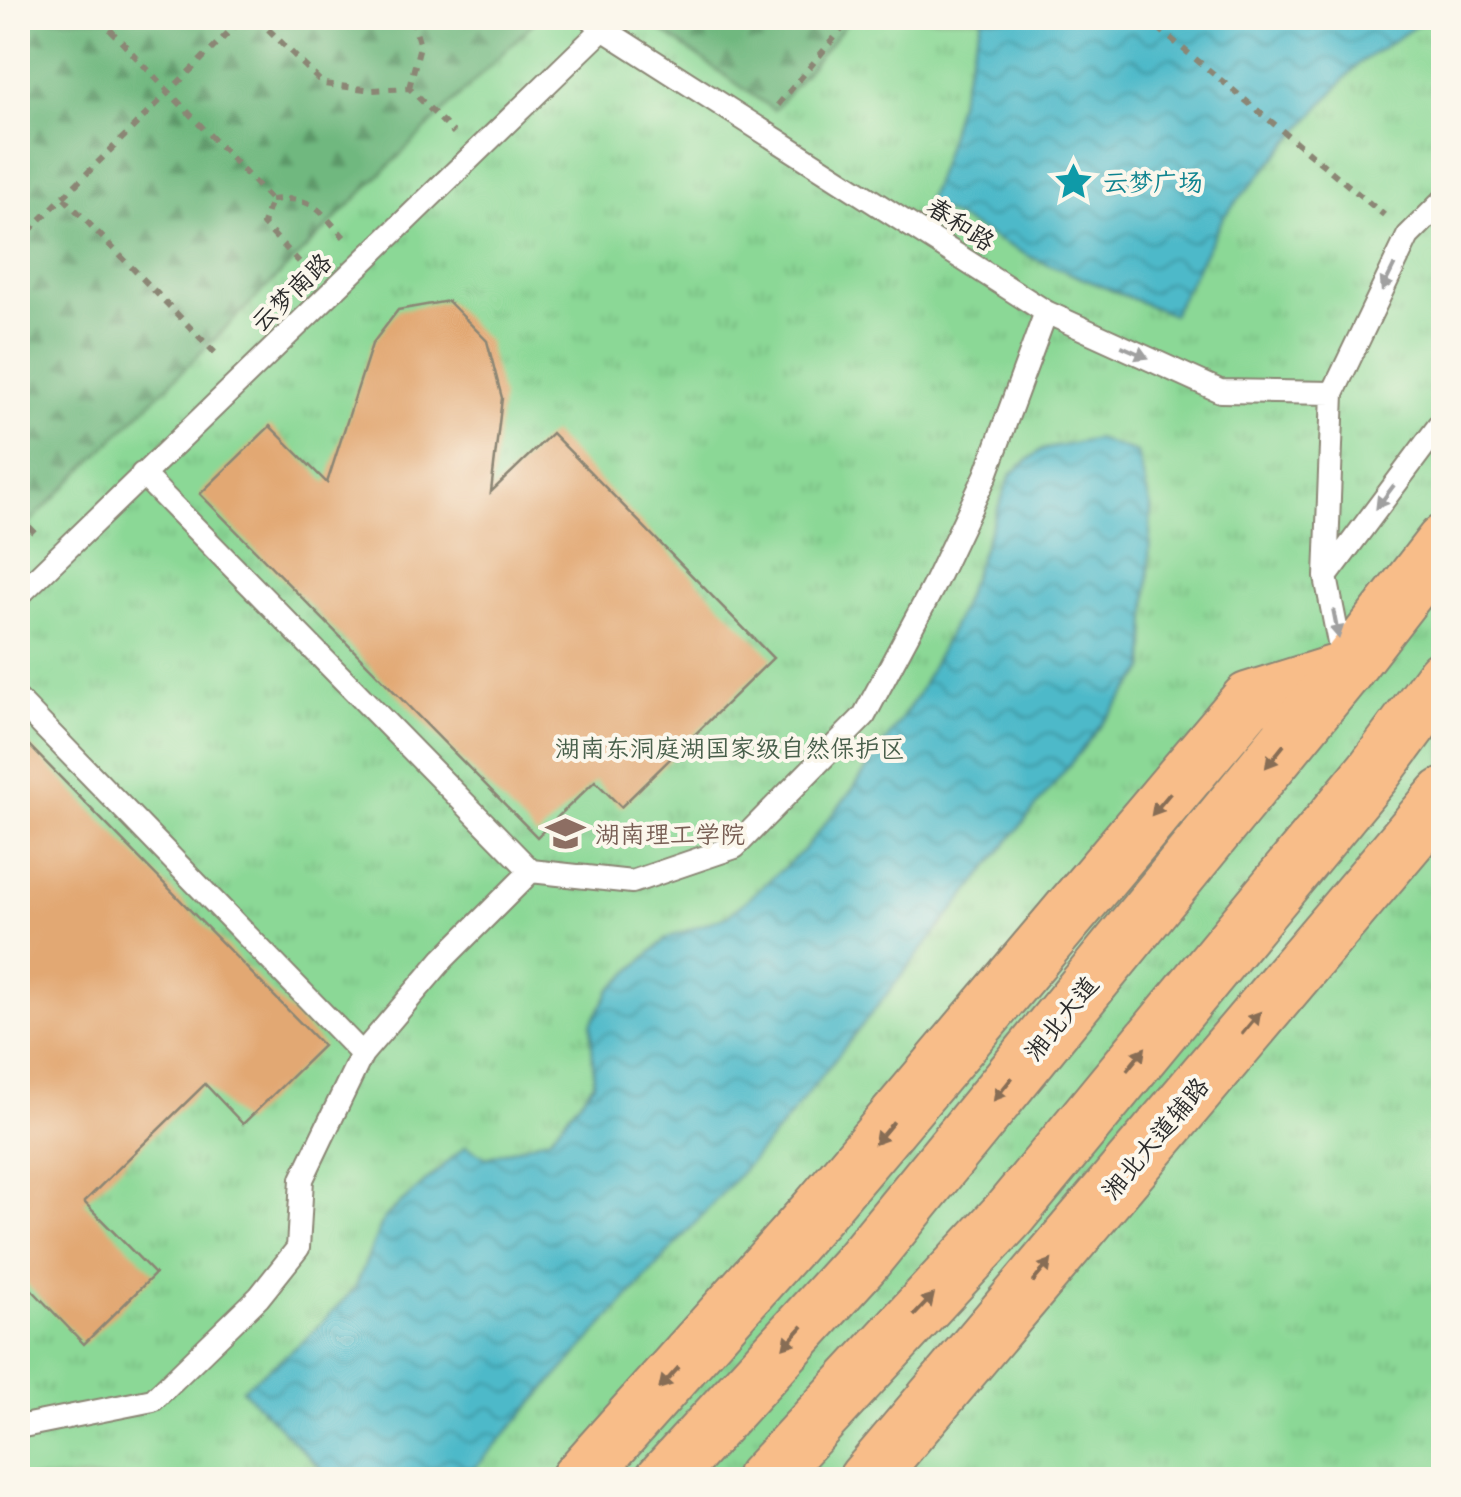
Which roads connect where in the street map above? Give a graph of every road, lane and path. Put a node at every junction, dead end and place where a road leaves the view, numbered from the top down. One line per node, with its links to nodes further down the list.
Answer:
1 (99, 18): 9 (path)
2 (243, 18): 9 (path)
3 (256, 18): 8 (path)
4 (412, 18): 8 (path)
5 (851, 18): 10 (path)
6 (1146, 18): 15 (path)
7 (597, 23): 10 (lane, 春和路); 11 (lane, 云梦南路)
8 (409, 88): 11 (path)
9 (170, 90): 12 (path); 13 (path)
10 (759, 127): 19 (lane, 春和路)
11 (474, 154): 17 (lane, 云梦南路)
12 (64, 198): 16 (path); 20 (path)
13 (271, 200): 17 (path); 18 (path)
14 (1444, 200): 15 (lane)
15 (1408, 236): 21 (lane, one-way to 21)
16 (18, 242)
17 (364, 260): 18 (lane, 云梦南路)
18 (329, 294): 20 (lane, 云梦南路)
19 (1046, 312): 21 (lane, 春和路, one-way to 21); 31 (lane)
20 (240, 380): 23 (lane, 云梦南路)
21 (1333, 392): 25 (lane)
22 (1444, 419): 25 (lane, one-way to 25)
23 (142, 474): 26 (lane, 云梦南路); 31 (lane)
24 (1444, 542): 27 (main road, 湘北大道)
25 (1326, 577): 27 (lane, one-way to 27)
26 (18, 596)
27 (1345, 670): 34 (main road, one-way to 34); 35 (main road, 湘北大道, one-way to 35)
28 (1444, 677): 36 (main road, one-way to 28)
29 (18, 700): 32 (lane)
30 (1444, 796): 37 (main road, 湘北大道辅路, one-way to 30)
31 (531, 871): 32 (lane)
32 (362, 1054): 33 (lane)
33 (18, 1427)
34 (578, 1480)
35 (663, 1480)
36 (763, 1480)
37 (866, 1480)

